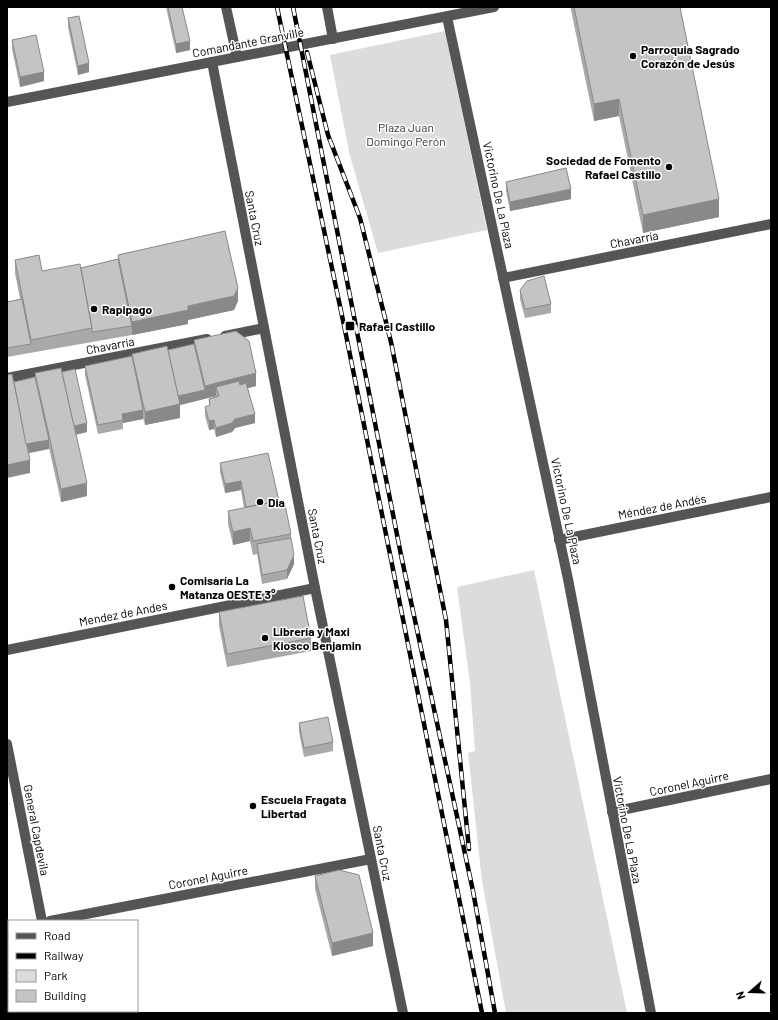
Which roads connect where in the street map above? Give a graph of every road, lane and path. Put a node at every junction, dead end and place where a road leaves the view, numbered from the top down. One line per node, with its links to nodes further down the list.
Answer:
1 (226, 7): 6 (street)
2 (327, 7): 5 (street)
3 (493, 7): 4 (street, Comandante Granville)
4 (447, 17): 5 (street, Comandante Granville); 10 (street, Victorino De La Plaza)
5 (333, 38): 6 (street, Comandante Granville)
6 (237, 57): 7 (street, Comandante Granville)
7 (212, 62): 8 (street, Comandante Granville); 11 (street, Santa Cruz)
8 (7, 102)
9 (771, 224): 10 (street, Chavarría)
10 (503, 278): 14 (street, Victorino De La Plaza)
11 (264, 328): 12 (street, Chavarría); 15 (street, Santa Cruz)
12 (7, 378)
13 (771, 497): 14 (street, Méndez de Andés)
14 (559, 540): 19 (street, Victorino De La Plaza)
15 (315, 588): 16 (street, Mendez de Andes); 20 (street, Santa Cruz)
16 (7, 650)
17 (7, 744): 21 (street, General Capdevila)
18 (771, 779): 19 (street, Coronel Aguirre)
19 (612, 812): 24 (street, Victorino De La Plaza)
20 (371, 859): 22 (street, Coronel Aguirre); 23 (street, Santa Cruz)
21 (42, 920)
22 (55, 920)
23 (403, 1013)
24 (651, 1013)

